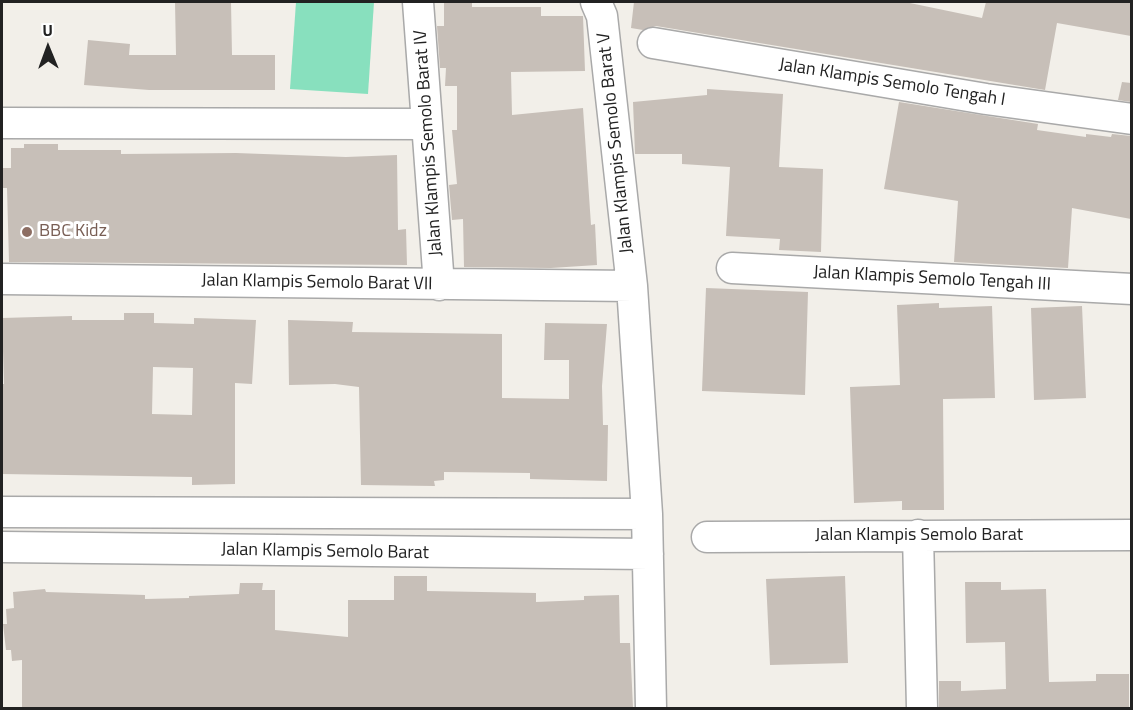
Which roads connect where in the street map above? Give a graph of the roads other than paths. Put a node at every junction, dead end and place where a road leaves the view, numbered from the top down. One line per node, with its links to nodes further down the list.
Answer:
1 (418, 2): 6 (street, Jalan Klampis Semolo Barat IV)
2 (596, 2): 10 (street, Jalan Klampis Semolo Barat V)
3 (653, 43): 4 (street, Jalan Klampis Semolo Tengah I)
4 (1131, 119)
5 (2, 123): 6 (street)
6 (428, 124): 9 (street, Jalan Klampis Semolo Barat IV)
7 (732, 268): 11 (street, Jalan Klampis Semolo Tengah III)
8 (2, 279): 9 (street, Jalan Klampis Semolo Barat VII)
9 (439, 285): 10 (street, Jalan Klampis Semolo Barat VII)
10 (632, 286): 13 (street)
11 (1131, 290)
12 (2, 512): 13 (street, Jalan Klampis Semolo Barat)
13 (647, 514): 18 (street)
14 (1131, 535): 15 (street, Jalan Klampis Semolo Barat)
15 (918, 536): 16 (street, Jalan Klampis Semolo Barat); 20 (street)
16 (707, 537)
17 (2, 547): 18 (street, Jalan Klampis Semolo Barat)
18 (648, 554): 19 (street)
19 (651, 708)
20 (922, 708)

